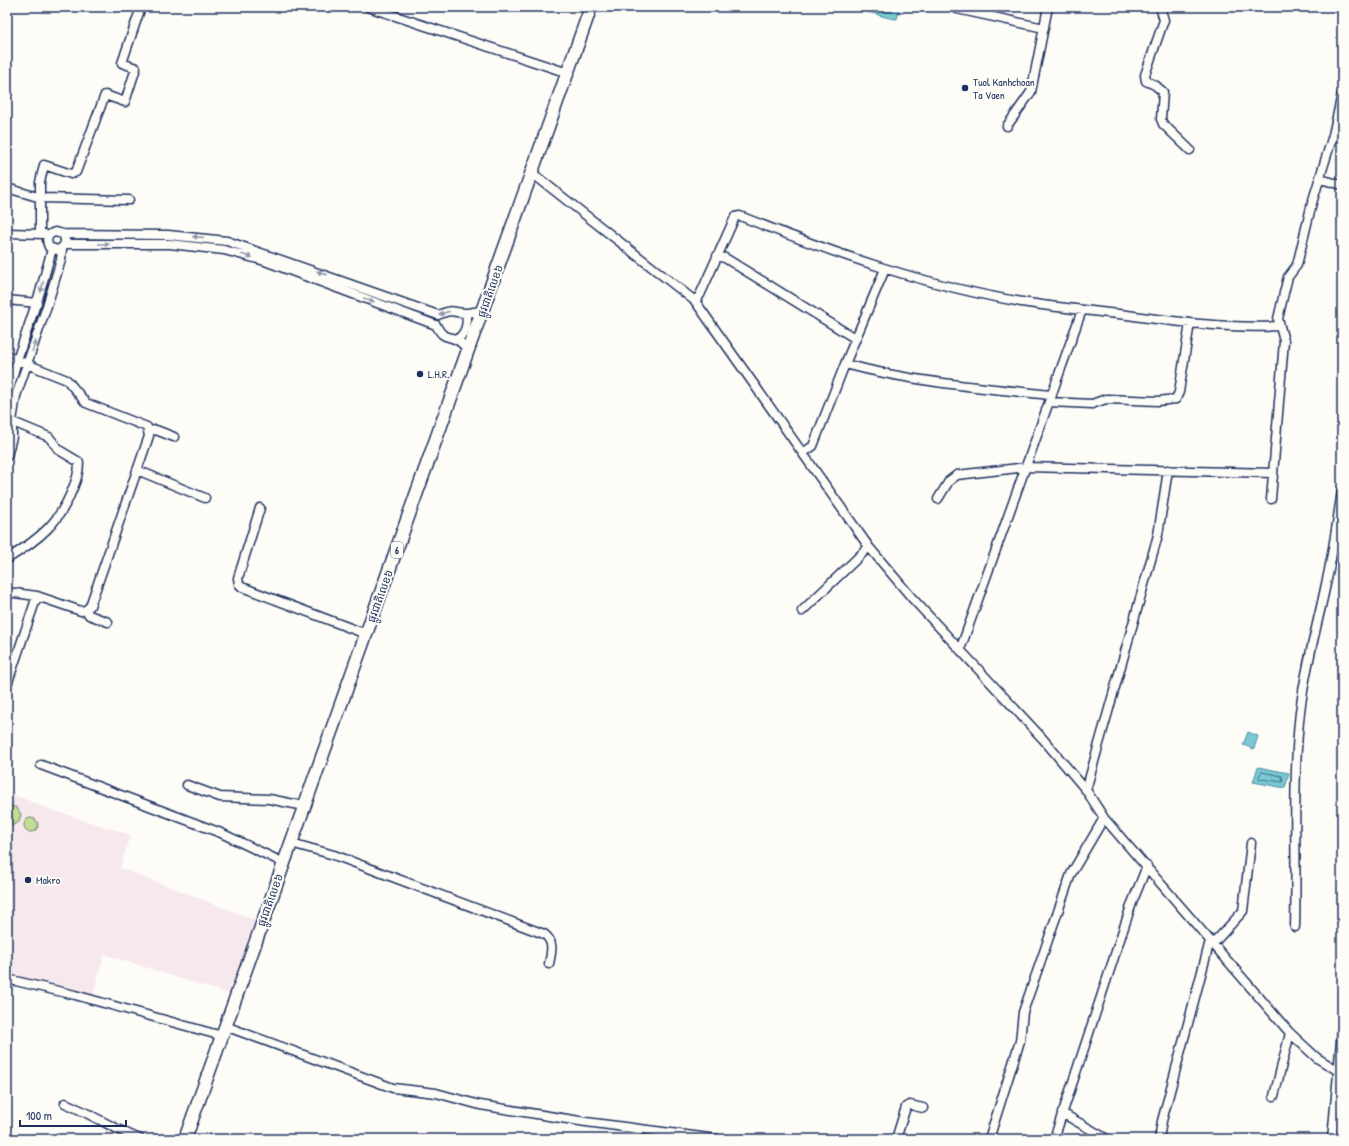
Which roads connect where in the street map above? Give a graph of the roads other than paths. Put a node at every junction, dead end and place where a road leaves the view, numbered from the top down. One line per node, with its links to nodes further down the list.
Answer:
1 (141, 7): 16 (street)
2 (368, 7): 8 (street)
3 (591, 7): 8 (highway, ផ្លូវជាតិលេខ៦ / 6)
4 (958, 7): 7 (street)
5 (1048, 7): 7 (street)
6 (1160, 7): 11 (street)
7 (1044, 28): 10 (street)
8 (568, 73): 12 (highway, ផ្លូវជាតិលេខ៦ / 6)
9 (1342, 94): 13 (street)
10 (1007, 126)
11 (1190, 150)
12 (532, 173): 29 (street); 32 (highway, ផ្លូវជាតិលេខ៦ / 6)
13 (1320, 178): 14 (street); 35 (street)
14 (1342, 184)
15 (7, 188): 16 (street)
16 (41, 198): 17 (street); 19 (street)
17 (129, 200)
18 (7, 233): 19 (street)
19 (40, 233): 21 (street)
20 (63, 234): 21 (street); 22 (street, one-way to 20); 23 (street)
21 (49, 236): 24 (street)
22 (227, 241): 25 (street); 33 (street, one-way to 22)
23 (64, 246): 24 (street); 25 (street, one-way to 25); 41 (street, one-way to 23)
24 (52, 249): 30 (street, one-way to 30)
25 (224, 250): 37 (street, one-way to 37)
26 (717, 256): 27 (street); 29 (street); 36 (street)
27 (885, 269): 31 (street); 36 (street)
28 (7, 300): 30 (street)
29 (695, 301): 48 (street)
30 (37, 303): 40 (street)
31 (1082, 310): 34 (street); 44 (street)
32 (482, 311): 33 (street); 38 (highway, ផ្លូវជាតិលេខ៦ / 6)
33 (466, 313): 37 (street)
34 (1190, 323): 35 (street); 44 (street)
35 (1280, 326): 53 (street)
36 (856, 339): 42 (street)
37 (457, 340): 38 (street)
38 (468, 349): 66 (highway, ផ្លូវជាតិលេខ៦ / 6)
39 (7, 356): 40 (street)
40 (17, 360): 41 (street); 43 (street)
41 (28, 364): 45 (street); 46 (street)
42 (844, 364): 44 (street); 48 (street)
43 (7, 398)
44 (1050, 399): 50 (street)
45 (9, 420): 49 (street); 60 (street)
46 (149, 431): 47 (street); 51 (street)
47 (174, 437)
48 (803, 453): 59 (street)
49 (7, 456)
50 (1027, 467): 52 (street); 56 (street); 67 (street)
51 (138, 470): 55 (street); 63 (street)
52 (1168, 470): 53 (street); 71 (street)
53 (1273, 473): 57 (street)
54 (1342, 491): 78 (street)
55 (205, 498)
56 (938, 499)
57 (1271, 499)
58 (260, 508): 66 (street)
59 (869, 547): 64 (street); 67 (street)
60 (7, 559)
61 (7, 592): 62 (street)
62 (37, 596): 63 (street); 68 (street)
63 (86, 610): 65 (street)
64 (802, 611)
65 (108, 622)
66 (366, 634): 72 (highway, ផ្លូវជាតិលេខ៦ / 6)
67 (960, 650): 71 (street)
68 (7, 685)
69 (41, 765): 76 (street)
70 (186, 785): 72 (street)
71 (1086, 790): 73 (street)
72 (304, 806): 74 (highway, ផ្លូវជាតិលេខ៦ / 6)
73 (1104, 818): 77 (street); 94 (street)
74 (291, 843): 76 (highway, ផ្លូវជាតិលេខ៦ / 6); 80 (street)
75 (1251, 843): 79 (street)
76 (284, 863): 83 (highway, ផ្លូវជាតិលេខ៦ / 6)
77 (1147, 866): 79 (street); 89 (street)
78 (1295, 927)
79 (1212, 943): 84 (street); 97 (street)
80 (549, 964)
81 (7, 978): 83 (street)
82 (1342, 1029): 85 (street)
83 (224, 1031): 90 (street); 92 (highway, ផ្លូវជាតិលេខ៦ / 6)
84 (1290, 1033): 85 (street); 86 (street)
85 (1340, 1072): 98 (street)
86 (1274, 1096)
87 (64, 1103): 91 (street)
88 (923, 1108): 93 (street)
89 (1062, 1113): 95 (street); 96 (street)
90 (712, 1138)
91 (140, 1139)
92 (185, 1139)
93 (896, 1139)
94 (989, 1139)
95 (1054, 1139)
96 (1107, 1139)
97 (1159, 1139)
98 (1332, 1139)

